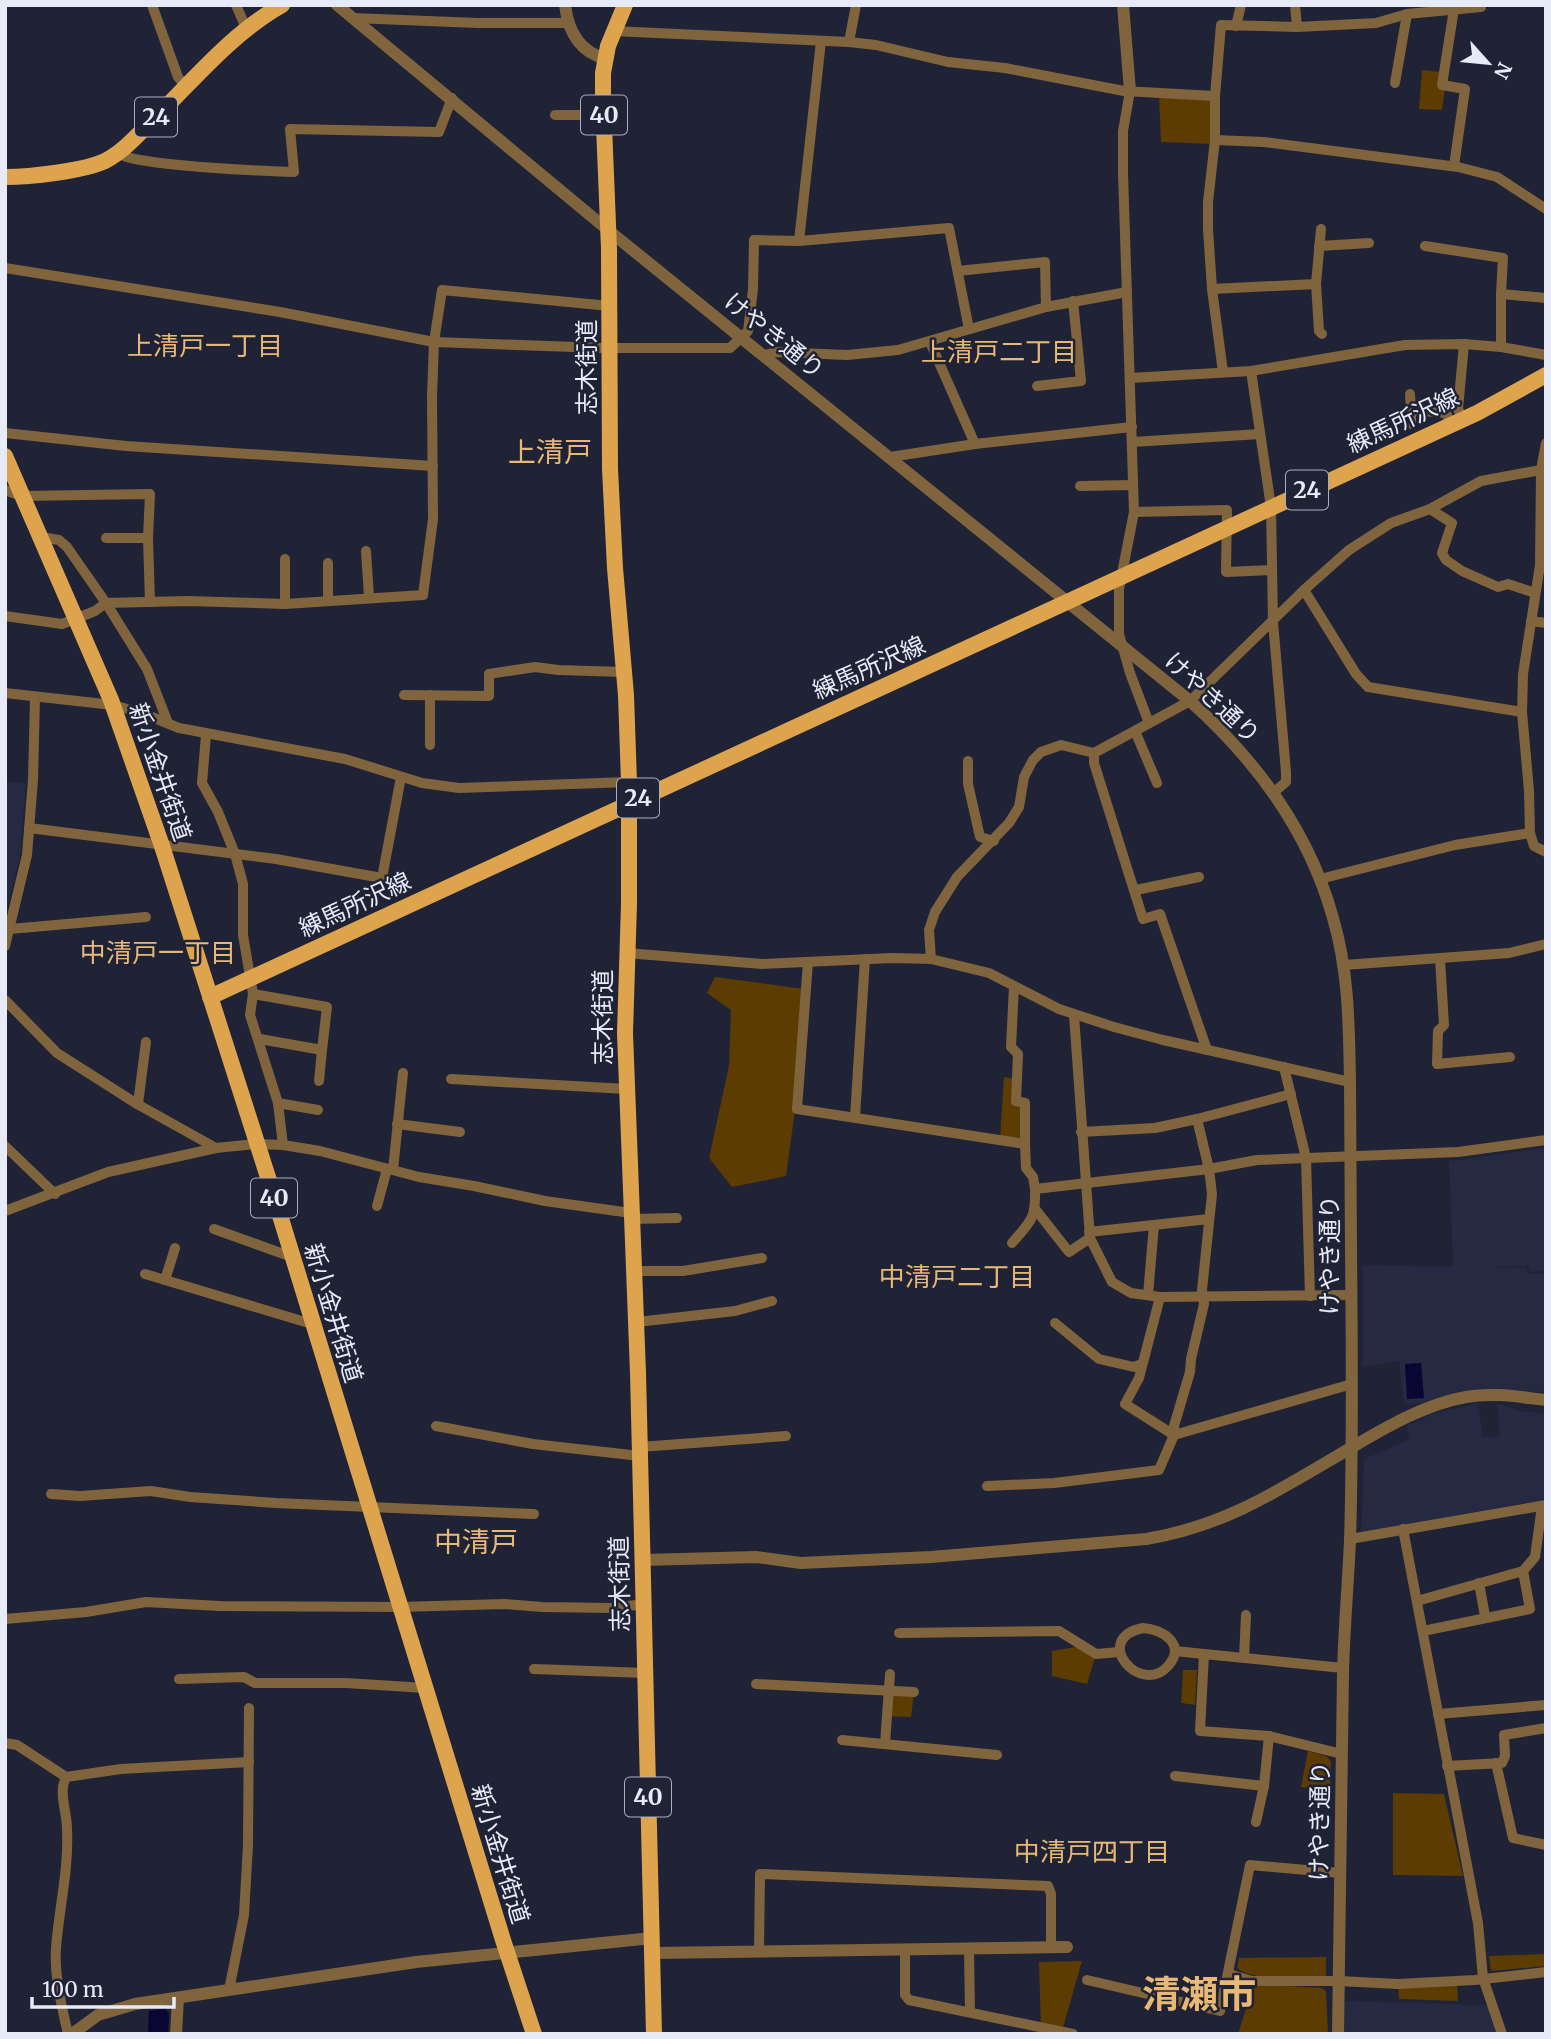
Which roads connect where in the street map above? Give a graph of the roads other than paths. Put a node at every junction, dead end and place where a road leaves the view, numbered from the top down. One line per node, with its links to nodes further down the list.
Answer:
1 (152, 5): 25 (street)
2 (236, 5): 19 (street)
3 (282, 5): 19 (main road, 24)
4 (337, 5): 15 (street, けやき通り)
5 (565, 5): 16 (street)
6 (625, 5): 20 (main road, 志木街道 / 40)
7 (856, 5): 22 (street)
8 (1123, 5): 26 (street)
9 (1241, 5): 17 (street)
10 (1295, 5): 18 (street)
11 (1481, 7): 12 (street)
12 (1454, 9): 14 (street); 33 (street)
13 (1391, 11): 14 (street); 18 (street)
14 (1407, 14): 24 (street)
15 (352, 18): 16 (street); 28 (street, けやき通り)
16 (567, 23): 23 (street)
17 (1236, 26): 18 (street); 27 (street)
18 (1297, 27)
19 (246, 29): 25 (main road, 24)
20 (613, 31): 21 (street); 23 (main road, 志木街道 / 40)
21 (821, 41): 22 (street); 38 (street)
22 (849, 42): 26 (street)
23 (606, 59): 30 (main road, 志木街道 / 40)
24 (1395, 83)
25 (186, 88): 32 (main road, 24)
26 (1130, 91): 27 (street); 46 (street)
27 (1215, 96): 31 (street)
28 (452, 99): 32 (street); 37 (street, けやき通り)
29 (555, 115): 30 (street)
30 (604, 115): 37 (main road, 志木街道 / 40)
31 (1215, 140): 33 (street); 45 (street)
32 (117, 153): 34 (main road, 24)
33 (1454, 166): 35 (street)
34 (5, 177)
35 (1546, 209)
36 (1321, 229): 40 (street)
37 (608, 230): 50 (main road, 志木街道 / 40); 54 (street, けやき通り)
38 (799, 241): 43 (street); 54 (street)
39 (1369, 243): 40 (street)
40 (1320, 246): 44 (street)
41 (1425, 246): 47 (street)
42 (5, 268): 55 (street)
43 (958, 271): 51 (street); 52 (street)
44 (1316, 284): 45 (street); 53 (street)
45 (1212, 289): 63 (street)
46 (1127, 292): 49 (street); 65 (street)
47 (1501, 294): 48 (street); 59 (street)
48 (1546, 298)
49 (1073, 301): 51 (street); 66 (street)
50 (610, 306): 55 (street); 58 (main road, 志木街道 / 40)
51 (1046, 307): 52 (street)
52 (969, 329): 56 (street)
53 (1322, 334)
54 (743, 338): 58 (street); 60 (street, けやき通り)
55 (434, 342): 58 (street); 79 (street)
56 (930, 342): 60 (street); 76 (street)
57 (1464, 344): 59 (street); 62 (street); 69 (street)
58 (610, 346): 112 (main road, 志木街道 / 40)
59 (1501, 347): 61 (street)
60 (764, 355): 78 (street, けやき通り)
61 (1546, 355)
62 (1251, 371): 63 (street); 73 (street)
63 (1223, 372): 65 (street)
64 (1546, 376): 69 (main road, 練馬所沢線 / 24)
65 (1130, 377): 71 (street)
66 (1037, 386)
67 (1410, 394): 68 (street)
68 (1411, 410): 69 (street); 70 (street)
69 (1457, 422): 85 (main road, 練馬所沢線 / 24)
70 (1411, 424)
71 (1132, 427): 74 (street); 76 (street)
72 (5, 433): 79 (street)
73 (1260, 434): 74 (street); 85 (street)
74 (1133, 442): 81 (street)
75 (1546, 443): 80 (street)
76 (975, 444): 78 (street)
77 (5, 456): 84 (main road, 新小金井街道 / 40)
78 (890, 457): 102 (street, けやき通り)
79 (433, 466): 100 (street)
80 (1543, 470): 86 (street); 95 (street)
81 (1133, 485): 82 (street); 87 (street)
82 (1080, 486)
83 (5, 490): 84 (street)
84 (21, 496): 89 (main road, 新小金井街道 / 40); 91 (street)
85 (1271, 507): 88 (main road, 練馬所沢線 / 24); 96 (street)
86 (1430, 509): 98 (street); 99 (street)
87 (1133, 512): 88 (street); 97 (street)
88 (1227, 527): 96 (street); 97 (main road, 練馬所沢線 / 24)
89 (41, 537): 104 (street); 107 (main road, 新小金井街道 / 40)
90 (106, 538): 91 (street)
91 (148, 538): 103 (street)
92 (366, 551): 100 (street)
93 (285, 559): 105 (street)
94 (328, 563): 101 (street)
95 (1543, 565): 99 (street)
96 (1272, 569): 109 (street)
97 (1121, 576): 102 (main road, 練馬所沢線 / 24); 111 (street)
98 (1304, 590): 109 (street); 119 (street)
99 (1535, 593): 108 (street)
100 (369, 597): 101 (street)
101 (328, 600): 105 (street)
102 (1067, 601): 111 (street, けやき通り); 131 (main road, 練馬所沢線 / 24)
103 (150, 602): 104 (street); 105 (street)
104 (106, 603): 107 (street); 120 (street)
105 (285, 604)
106 (5, 616): 107 (street)
107 (77, 618): 118 (main road, 新小金井街道 / 40)
108 (1531, 621): 110 (street); 119 (street)
109 (1273, 622): 117 (street); 130 (street)
110 (1546, 623)
111 (1122, 646): 117 (street, けやき通り); 121 (street)
112 (624, 672): 115 (street); 128 (main road, 志木街道 / 40)
113 (5, 693): 116 (street)
114 (404, 695): 115 (street)
115 (430, 695): 124 (street)
116 (35, 696): 118 (street); 132 (street)
117 (1190, 701): 121 (street); 130 (street, けやき通り)
118 (113, 705): 120 (street); 135 (main road, 新小金井街道 / 40)
119 (1522, 712): 133 (street)
120 (168, 723): 123 (street)
121 (1149, 723): 122 (street)
122 (1135, 732): 125 (street); 129 (street)
123 (206, 735): 127 (street); 137 (street)
124 (430, 745)
125 (1094, 753): 134 (street); 140 (street)
126 (968, 761): 134 (street)
127 (401, 777): 128 (street); 137 (street)
128 (629, 782): 131 (main road, 志木街道 / 40)
129 (1157, 783)
130 (1273, 793): 139 (street, けやき通り)
131 (629, 803): 145 (main road, 志木街道 / 40); 151 (main road, 練馬所沢線 / 24)
132 (29, 828): 135 (street); 142 (street)
133 (1530, 833): 136 (street); 139 (street)
134 (994, 841): 147 (street)
135 (162, 846): 137 (street); 153 (main road, 新小金井街道 / 40)
136 (1546, 852)
137 (235, 854): 151 (street)
138 (1199, 877): 140 (street)
139 (1320, 879): 150 (street, けやき通り)
140 (1136, 890): 159 (street)
141 (146, 917): 142 (street)
142 (10, 929): 144 (street)
143 (1546, 944): 148 (street)
144 (5, 946)
145 (626, 953): 149 (street); 166 (main road, 志木街道 / 40)
146 (865, 959): 147 (street); 149 (street); 171 (street)
147 (931, 959): 152 (street)
148 (1440, 959): 150 (street); 160 (street)
149 (808, 962): 171 (street)
150 (1344, 965): 165 (street, けやき通り)
151 (252, 986): 153 (main road, 練馬所沢線 / 24); 156 (street); 158 (street)
152 (1014, 986): 155 (street); 178 (street)
153 (210, 996): 177 (main road, 新小金井街道 / 40)
154 (5, 1000): 169 (street)
155 (1074, 1014): 159 (street); 175 (street)
156 (260, 1040): 158 (street); 168 (street)
157 (146, 1042): 169 (street)
158 (322, 1050): 164 (street)
159 (1207, 1050): 161 (street)
160 (1510, 1057)
161 (1284, 1067): 165 (street); 167 (street)
162 (403, 1073): 173 (street)
163 (451, 1079): 166 (street)
164 (319, 1081)
165 (1350, 1082): 182 (street, けやき通り)
166 (626, 1089): 192 (main road, 志木街道 / 40)
167 (1291, 1094): 172 (street); 183 (street)
168 (278, 1103): 170 (street); 179 (street)
169 (138, 1104): 181 (street)
170 (318, 1110)
171 (855, 1117): 178 (street)
172 (1197, 1119): 175 (street); 184 (street)
173 (397, 1124): 174 (street); 185 (street)
174 (460, 1132)
175 (1081, 1132): 186 (street)
176 (1546, 1140): 182 (street)
177 (256, 1144): 179 (street); 181 (street); 200 (main road, 新小金井街道 / 40)
178 (1025, 1144): 187 (street)
179 (283, 1145): 185 (street)
180 (5, 1146): 188 (street)
181 (216, 1148): 188 (street)
182 (1351, 1155): 183 (street); 205 (street, けやき通り)
183 (1306, 1158): 184 (street); 207 (street)
184 (1209, 1169): 186 (street); 194 (street)
185 (390, 1170): 189 (street); 192 (street)
186 (1085, 1182): 187 (street); 197 (street)
187 (1035, 1189): 190 (street)
188 (55, 1194): 191 (street)
189 (377, 1206)
190 (1036, 1210): 197 (street); 198 (street)
191 (5, 1212)
192 (631, 1216): 193 (street); 202 (main road, 志木街道 / 40)
193 (677, 1218)
194 (1209, 1219): 195 (street); 208 (street)
195 (1154, 1225): 197 (street); 206 (street)
196 (214, 1228): 200 (street)
197 (1090, 1235): 206 (street)
198 (1012, 1243)
199 (175, 1248): 204 (street)
200 (292, 1257): 212 (main road, 新小金井街道 / 40)
201 (762, 1258): 202 (street)
202 (634, 1271): 210 (main road, 志木街道 / 40)
203 (145, 1274): 204 (street)
204 (165, 1280): 212 (street)
205 (1352, 1295): 207 (street); 214 (street, けやき通り)
206 (1154, 1296): 208 (street); 213 (street)
207 (1310, 1296): 208 (street)
208 (1203, 1297): 217 (street)
209 (772, 1301): 210 (street)
210 (636, 1322): 220 (main road, 志木街道 / 40)
211 (1055, 1323): 213 (street)
212 (313, 1324): 224 (main road, 新小金井街道 / 40)
213 (1142, 1364): 217 (street)
214 (1352, 1384): 217 (street); 219 (street, けやき通り)
215 (1546, 1400): 219 (street)
216 (436, 1426): 220 (street)
217 (1174, 1435): 221 (street)
218 (786, 1436): 220 (street)
219 (1351, 1447): 227 (street, けやき通り); 228 (street)
220 (640, 1451): 228 (main road, 志木街道 / 40)
221 (987, 1486)
222 (51, 1494): 224 (street)
223 (1544, 1506): 226 (street); 229 (street)
224 (369, 1507): 225 (street); 233 (main road, 新小金井街道 / 40)
225 (534, 1514)
226 (1404, 1529): 227 (street); 231 (street)
227 (1350, 1539): 243 (street, けやき通り)
228 (643, 1560): 232 (main road, 志木街道 / 40)
229 (1523, 1572): 230 (street); 235 (street)
230 (1479, 1583): 231 (street); 235 (street)
231 (1417, 1601): 237 (street)
232 (644, 1604): 233 (street); 245 (main road, 志木街道 / 40)
233 (400, 1607): 236 (street); 249 (main road, 新小金井街道 / 40)
234 (1247, 1615): 242 (street)
235 (1485, 1616): 237 (street)
236 (5, 1619)
237 (1423, 1630): 254 (street)
238 (899, 1633): 240 (street)
239 (1175, 1651): 240 (street); 240 (street); 241 (street)
240 (1120, 1652)
241 (1204, 1654): 242 (street); 256 (street)
242 (1244, 1658): 243 (street)
243 (1343, 1668): 260 (street, けやき通り)
244 (534, 1670): 245 (street)
245 (645, 1673): 271 (main road, 志木街道 / 40)
246 (890, 1674): 250 (street)
247 (179, 1679): 249 (street)
248 (756, 1684): 250 (street)
249 (425, 1688): 277 (main road, 新小金井街道 / 40)
250 (889, 1691): 251 (street); 259 (street)
251 (914, 1692)
252 (1546, 1705): 254 (street)
253 (249, 1708): 262 (street)
254 (1438, 1714): 264 (street)
255 (1545, 1732): 263 (street)
256 (1269, 1736): 260 (street); 267 (street)
257 (842, 1740): 259 (street)
258 (5, 1743): 266 (street)
259 (885, 1744): 261 (street)
260 (1342, 1754): 270 (street, けやき通り)
261 (997, 1755)
262 (249, 1762): 266 (street); 283 (street)
263 (1496, 1763): 264 (street); 269 (street)
264 (1447, 1766): 280 (street)
265 (1175, 1776): 267 (street)
266 (66, 1777): 286 (street)
267 (1264, 1786): 268 (street)
268 (1255, 1822)
269 (1546, 1844)
270 (1340, 1872): 279 (street); 282 (street, けやき通り)
271 (652, 1945): 276 (street); 277 (street); 289 (main road, 志木街道 / 40)
272 (1051, 1947): 273 (street); 274 (street); 276 (street)
273 (1067, 1947)
274 (969, 1949): 275 (street); 285 (street)
275 (905, 1950): 276 (street); 285 (street)
276 (759, 1951)
277 (507, 1952): 283 (street); 288 (main road, 新小金井街道 / 40)
278 (1546, 1972): 280 (street)
279 (1229, 1974): 281 (street); 282 (street)
280 (1483, 1978): 282 (street); 292 (street)
281 (1087, 1980)
282 (1339, 1981): 291 (street, けやき通り)
283 (229, 1990): 284 (street)
284 (178, 1998): 286 (street); 287 (street)
285 (970, 2012): 290 (street)
286 (70, 2034)
287 (176, 2034)
288 (534, 2034)
289 (654, 2034)
290 (1073, 2034)
291 (1338, 2034)
292 (1502, 2034)

